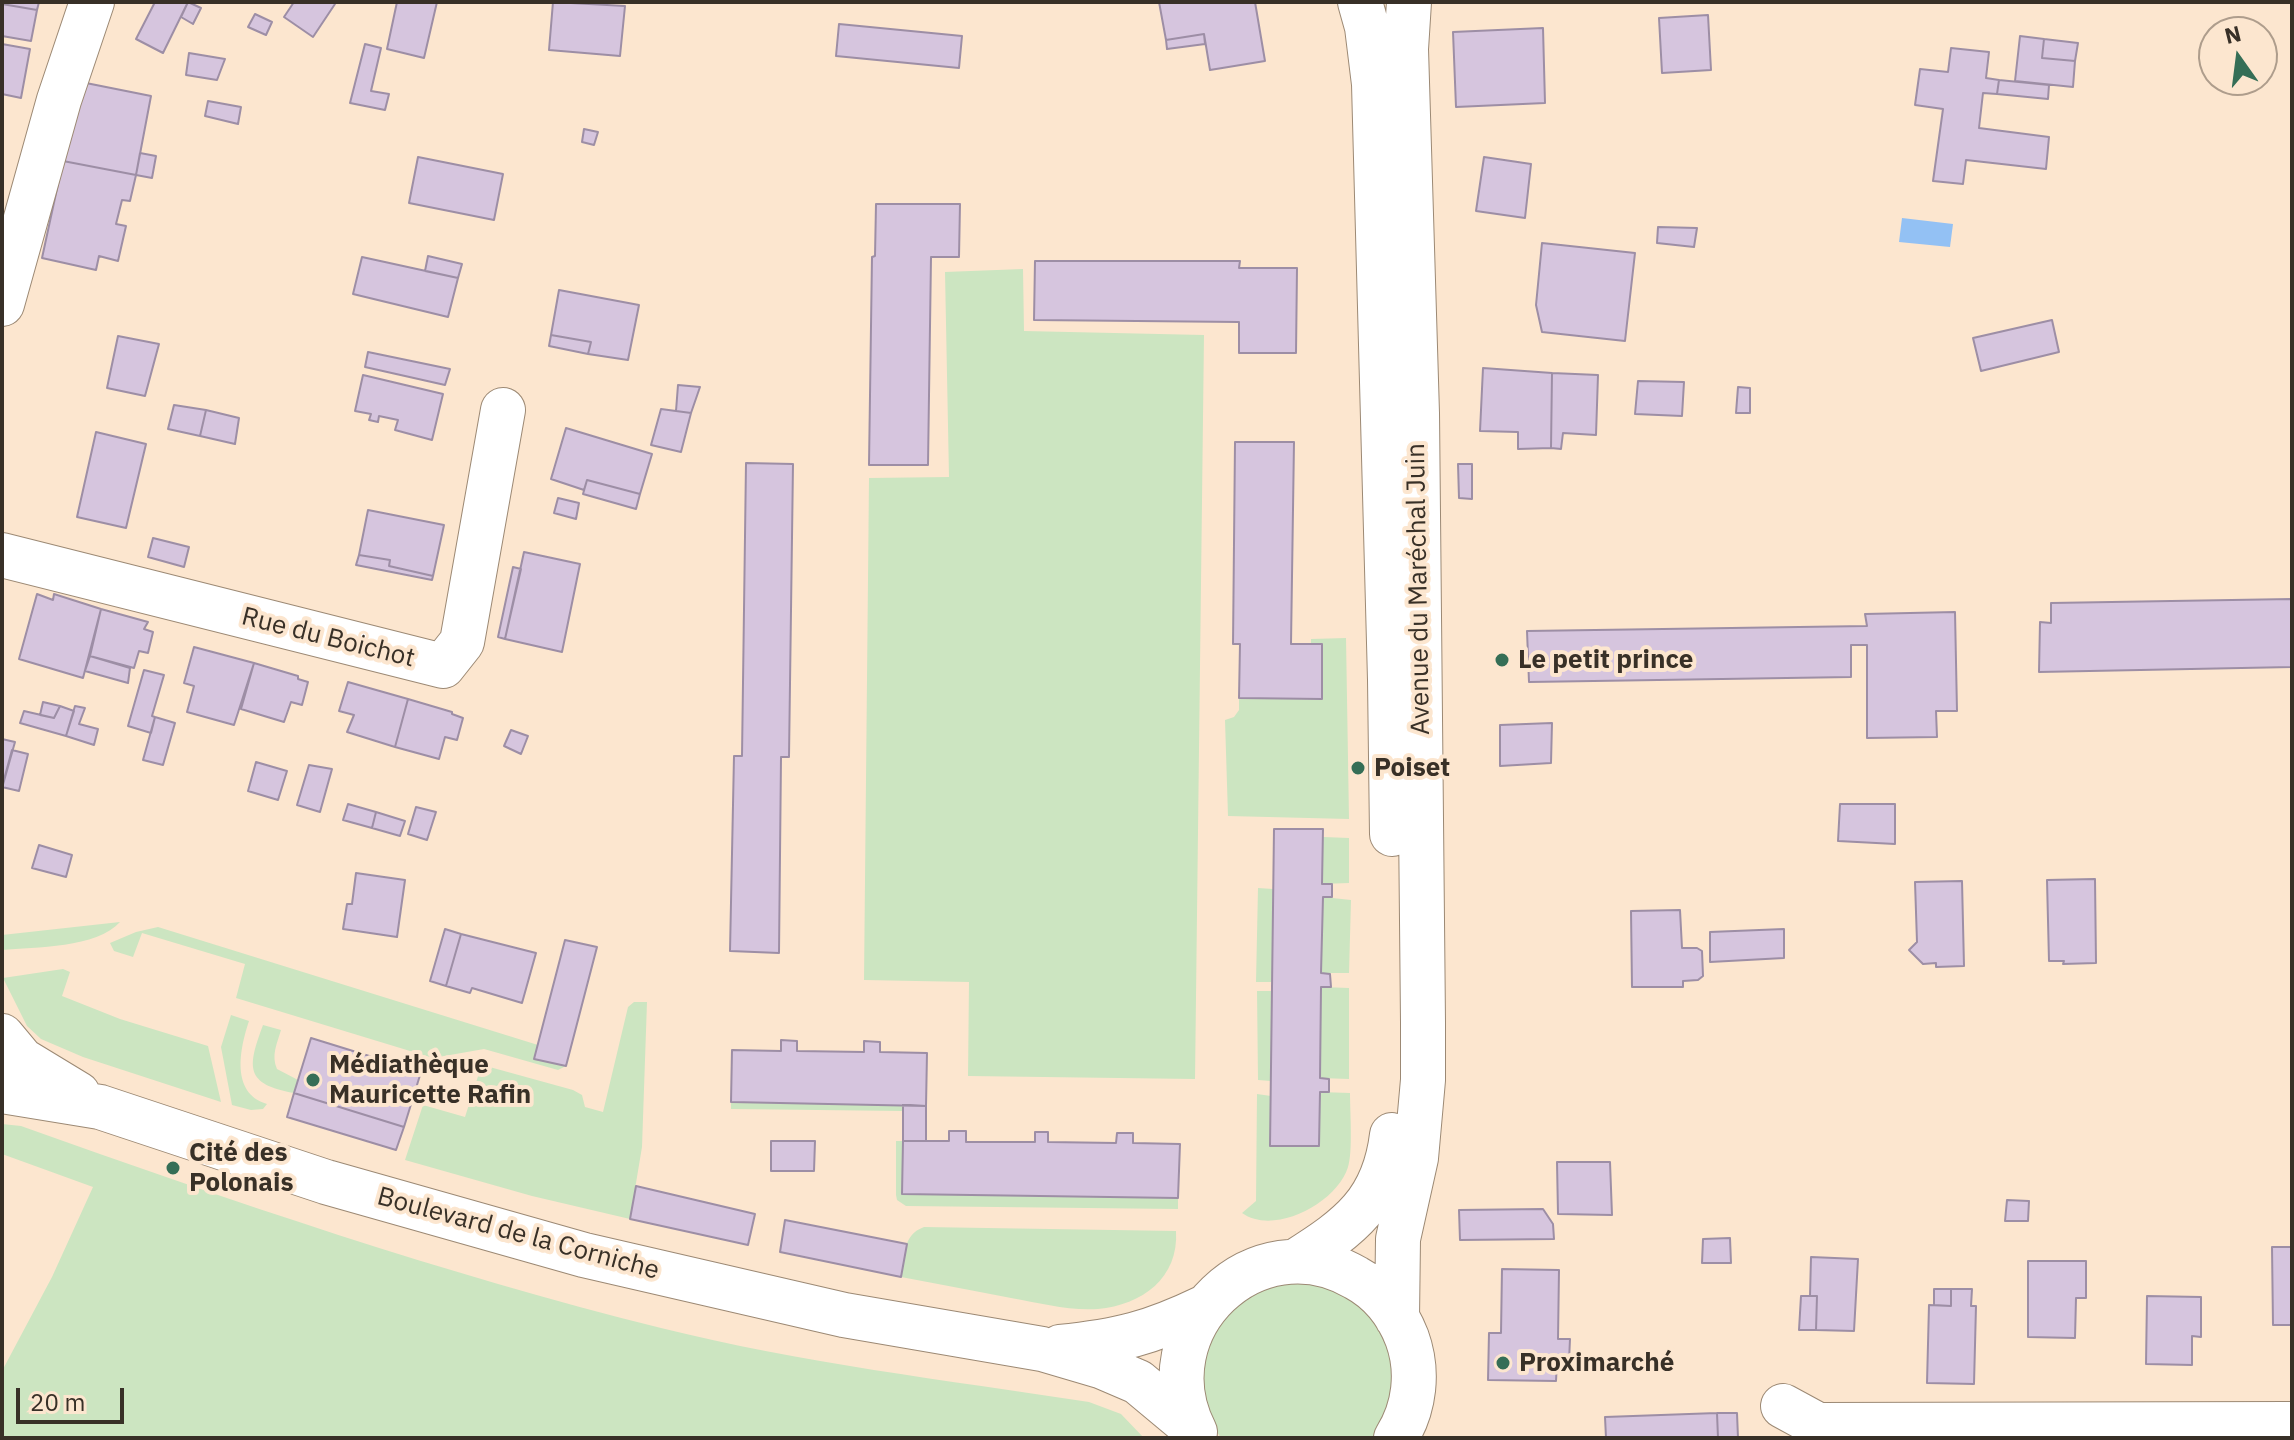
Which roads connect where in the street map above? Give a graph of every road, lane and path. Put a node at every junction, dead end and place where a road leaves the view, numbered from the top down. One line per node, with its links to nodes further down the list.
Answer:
1 (92, 2): 4 (main road)
2 (1360, 2): 10 (main road, Avenue du Maréchal Juin)
3 (1409, 2): 12 (main road, Avenue du Maréchal Juin)
4 (2, 304)
5 (503, 410): 6 (main road, Rue du Boichot)
6 (2, 555)
7 (2, 1036): 9 (main road)
8 (2, 1091): 9 (main road, Boulevard de la Corniche)
9 (100, 1107): 13 (main road, Boulevard de la Corniche)
10 (1296, 1261): 11 (main road); 12 (main road)
11 (1205, 1307): 13 (main road); 16 (main road)
12 (1397, 1318): 17 (main road)
13 (1042, 1349): 16 (main road)
14 (1783, 1406): 15 (main road)
15 (2292, 1424)
16 (1195, 1433)
17 (1396, 1438)

